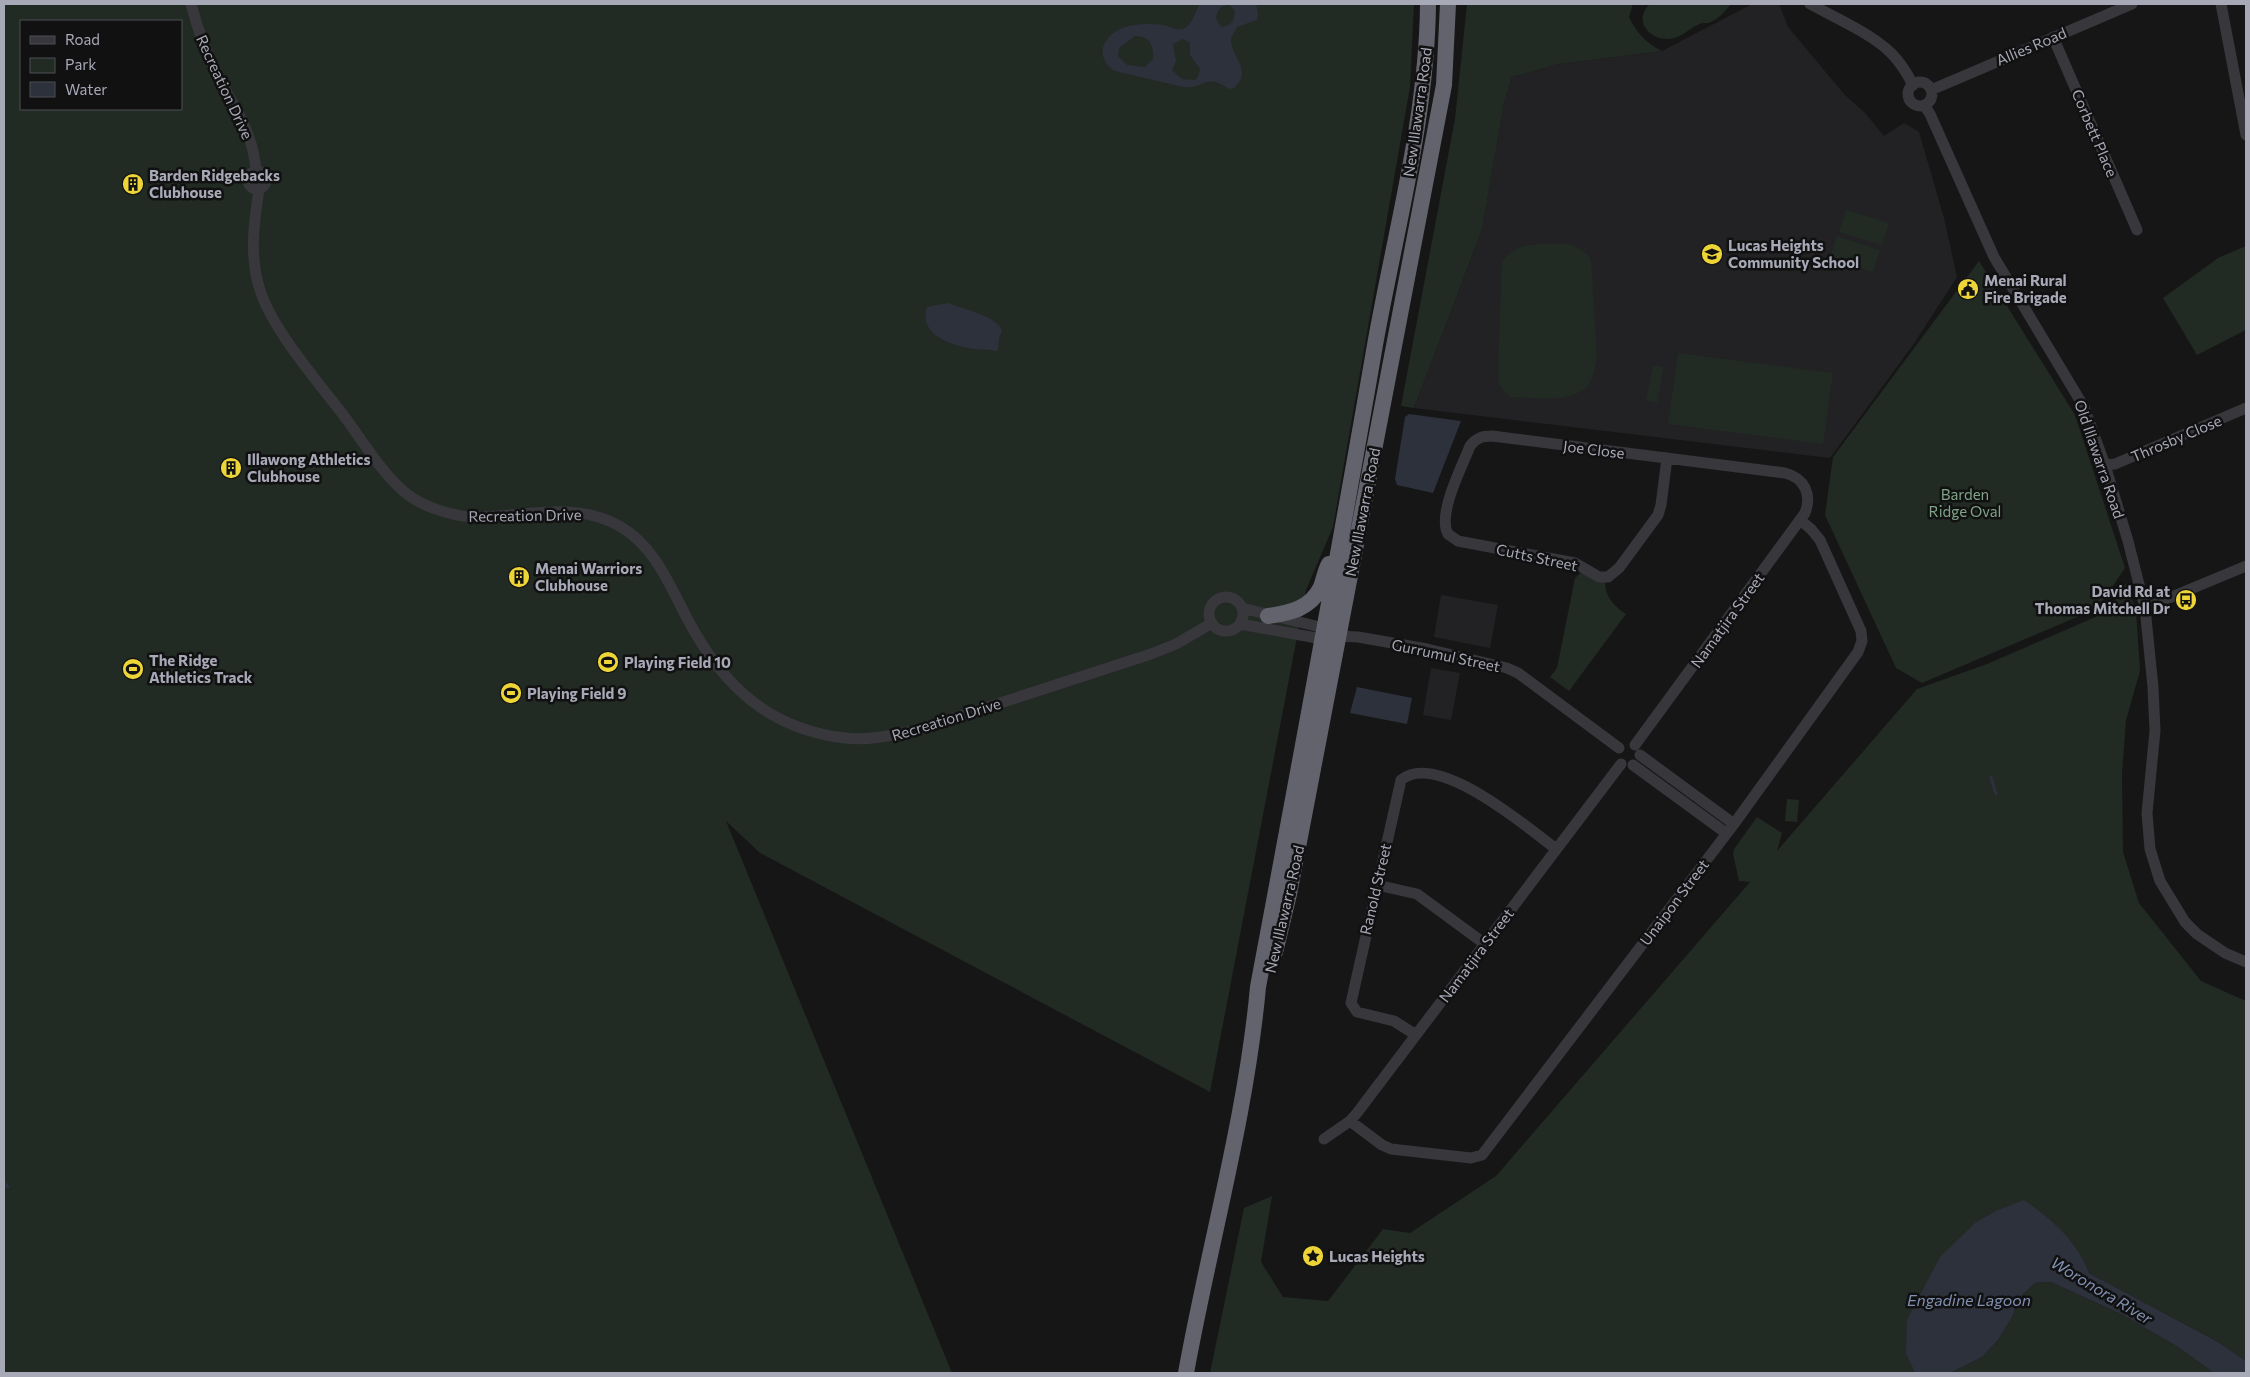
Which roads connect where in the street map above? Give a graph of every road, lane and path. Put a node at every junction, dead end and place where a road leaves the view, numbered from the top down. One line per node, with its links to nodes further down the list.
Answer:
1 (191, 4): 24 (street, Recreation Drive)
2 (1428, 4): 19 (highway, New Illawarra Road)
3 (1448, 4): 26 (highway, New Illawarra Road)
4 (1810, 4): 8 (street)
5 (2132, 4): 7 (street, Allies Road)
6 (2221, 4): 11 (street)
7 (2053, 37): 9 (street, Allies Road); 12 (street, Corbett Place)
8 (1913, 85): 9 (street); 10 (street)
9 (1931, 90): 10 (street)
10 (1924, 105): 15 (street, Old Illawarra Road)
11 (2246, 135)
12 (2137, 230)
13 (2246, 408): 15 (street, Throsby Close)
14 (1667, 458): 16 (street, Joe Close); 18 (street, Joe Close); 18 (street, Cutts Street)
15 (2105, 465): 22 (street, Old Illawarra Road)
16 (1807, 491): 17 (street, Namatjira Street)
17 (1800, 520): 28 (street, Namatjira Street); 30 (street, Unaipon Street)
18 (1448, 534)
19 (1342, 543): 23 (highway); 26 (highway, New Illawarra Road)
20 (2246, 566): 22 (street)
21 (1242, 608): 23 (street); 24 (street); 25 (street)
22 (2145, 608): 34 (street, Old Illawarra Road)
23 (1268, 616): 26 (street)
24 (1212, 623): 25 (street)
25 (1240, 624): 26 (street)
26 (1328, 634): 27 (street, Gurrumul Street); 38 (highway, New Illawarra Road)
27 (1619, 748): 28 (street); 29 (street)
28 (1638, 750): 29 (street); 30 (street)
29 (1627, 764): 30 (street); 31 (street, Namatjira Street)
30 (1730, 829): 36 (street, Unaipon Street)
31 (1556, 849): 32 (street, Ranold Street); 33 (street, Namatjira Street)
32 (1377, 884): 33 (street); 35 (street, Ranold Street)
33 (1484, 944): 35 (street, Namatjira Street)
34 (2246, 962)
35 (1416, 1035): 36 (street, Namatjira Street)
36 (1350, 1121): 37 (street, Namatjira Street)
37 (1324, 1139)
38 (1186, 1373)

